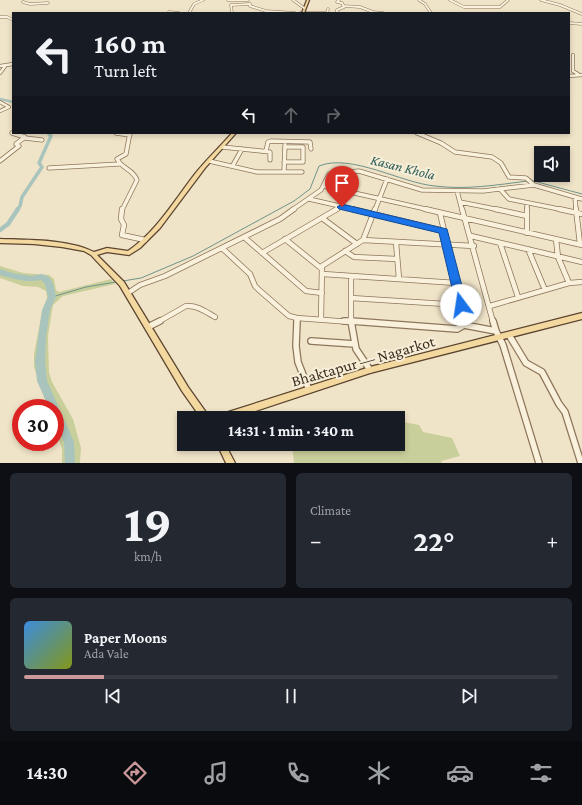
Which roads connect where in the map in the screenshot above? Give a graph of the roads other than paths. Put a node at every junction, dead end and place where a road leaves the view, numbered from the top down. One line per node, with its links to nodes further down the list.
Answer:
1 (26, 0): 12 (street)
2 (202, 0): 17 (street)
3 (228, 0): 4 (street)
4 (248, 0)
5 (292, 0): 14 (street)
6 (308, 0): 14 (main road)
7 (339, 0): 13 (street)
8 (419, 0): 24 (street)
9 (450, 0): 10 (street)
10 (508, 0)
11 (541, 0): 25 (street)
12 (48, 2)
13 (344, 6): 22 (street); 23 (street)
14 (304, 8): 20 (main road)
15 (328, 9): 21 (street)
16 (266, 11): 18 (street); 19 (street)
17 (189, 12)
18 (232, 12)
19 (280, 12)
20 (302, 12)
21 (327, 12)
22 (337, 12)
23 (373, 12)
24 (430, 12)
25 (582, 14)
26 (0, 17): 27 (street)
27 (12, 20)
28 (570, 23): 29 (street)
29 (582, 24)
30 (573, 55): 35 (street)
31 (12, 64): 32 (street)
32 (6, 65): 33 (street); 36 (street)
33 (0, 66)
34 (570, 70): 35 (street)
35 (573, 71): 37 (street)
36 (0, 73)
37 (578, 74): 38 (street); 39 (street)
38 (582, 75)
39 (570, 76)
40 (0, 102): 41 (street)
41 (9, 107): 42 (street); 43 (street)
42 (12, 108)
43 (0, 111)
44 (15, 134): 48 (street)
45 (130, 134): 60 (street)
46 (233, 134): 51 (main road)
47 (419, 134): 66 (street)
48 (25, 138): 49 (street); 57 (street)
49 (42, 140)
50 (286, 142): 52 (street); 54 (street); 55 (street)
51 (222, 147): 53 (street); 58 (main road)
52 (285, 147): 59 (street); 59 (street)
53 (242, 149): 55 (street); 61 (street)
54 (311, 150)
55 (266, 151): 56 (street)
56 (270, 160)
57 (0, 161)
58 (208, 161): 61 (street); 90 (main road)
59 (284, 162): 63 (street)
60 (119, 164): 62 (street); 90 (street)
61 (233, 165): 63 (street)
62 (49, 168)
63 (284, 172): 64 (street)
64 (302, 172)
65 (387, 179): 67 (street); 69 (street); 72 (street)
66 (531, 182): 68 (street); 70 (street)
67 (322, 186): 71 (street); 72 (street)
68 (500, 189): 69 (street); 75 (street)
69 (457, 191): 74 (street)
70 (575, 197): 73 (street); 79 (street)
71 (309, 199): 76 (street); 87 (street)
72 (379, 199): 77 (street); 78 (street)
73 (582, 199)
74 (460, 202): 80 (street); 82 (street)
75 (527, 203): 79 (street); 80 (street)
76 (342, 207): 78 (street); 81 (street)
77 (440, 213): 82 (street); 84 (street)
78 (373, 214): 84 (street); 91 (street)
79 (580, 214): 83 (street)
80 (527, 216): 85 (street)
81 (322, 218): 88 (street); 94 (street)
82 (466, 219): 85 (street); 86 (street)
83 (581, 228): 96 (street)
84 (444, 231): 97 (street)
85 (526, 232): 89 (street)
86 (471, 236): 95 (street); 98 (street)
87 (244, 237): 99 (street); 102 (street)
88 (285, 239): 102 (street); 107 (street)
89 (556, 239): 96 (street); 104 (street)
90 (146, 240): 103 (main road)
91 (363, 240): 93 (street); 94 (street)
92 (0, 241): 103 (main road)
93 (396, 242): 97 (street); 105 (street)
94 (357, 244): 101 (street)
95 (500, 244): 100 (street); 116 (street)
96 (581, 244)
97 (446, 245): 98 (street); 111 (street)
98 (474, 246): 119 (street)
99 (222, 248): 114 (street); 122 (street)
100 (528, 250): 104 (street); 113 (street)
101 (345, 251): 105 (street); 107 (street)
102 (262, 253): 115 (street)
103 (93, 254): 114 (main road)
104 (558, 257): 106 (street); 112 (street)
105 (398, 259): 109 (street)
106 (582, 262)
107 (322, 271): 108 (street); 115 (street)
108 (351, 276): 109 (street); 117 (street)
109 (399, 279): 111 (street)
110 (582, 282): 112 (street)
111 (456, 283): 118 (street)
112 (569, 283): 113 (street)
113 (545, 290): 116 (street)
114 (128, 293): 126 (main road)
115 (322, 293): 123 (street)
116 (518, 297): 119 (street)
117 (351, 298): 118 (street); 124 (street)
118 (461, 305): 125 (street)
119 (490, 306): 127 (street)
120 (582, 316): 128 (main road, Bhaktapur — Nagarkot)
121 (215, 318): 126 (street)
122 (297, 318): 123 (street); 132 (street)
123 (321, 320): 124 (street)
124 (351, 321): 125 (street); 130 (street)
125 (464, 325): 127 (street)
126 (148, 327): 133 (main road)
127 (498, 334): 128 (main road, Bhaktapur — Nagarkot); 131 (main road, Bhaktapur — Nagarkot); 137 (street)
128 (509, 335): 138 (street)
129 (311, 341): 130 (street)
130 (354, 344): 131 (street)
131 (370, 370): 132 (main road, Bhaktapur — Nagarkot)
132 (309, 390): 134 (main road, Bhaktapur — Nagarkot)
133 (201, 411)
134 (244, 411)
135 (224, 451): 136 (main road)
136 (231, 463)
137 (539, 463)
138 (582, 463)

